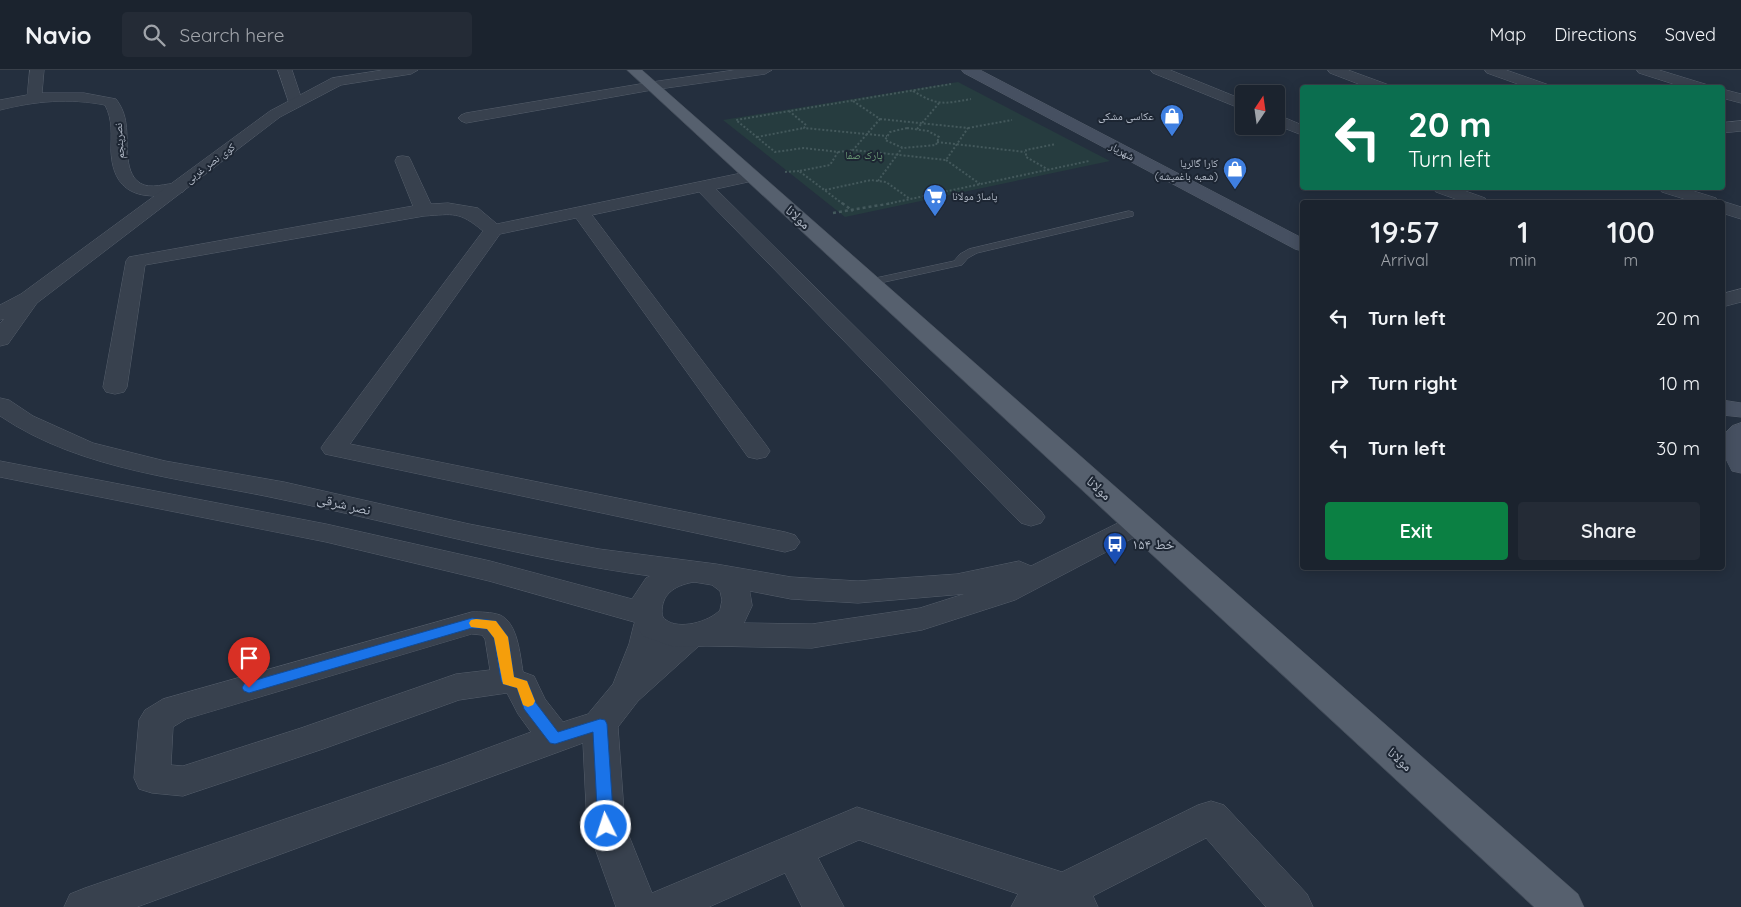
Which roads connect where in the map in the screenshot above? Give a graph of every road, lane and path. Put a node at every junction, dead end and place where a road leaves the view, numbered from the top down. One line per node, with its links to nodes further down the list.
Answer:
1 (37, 70): 18 (street)
2 (285, 70): 23 (street)
3 (412, 70): 23 (street, کوی نصر غربی)
4 (765, 70): 10 (street)
5 (969, 70): 67 (main road, شهریار)
6 (1158, 70): 22 (street)
7 (1335, 70): 12 (street)
8 (1492, 70): 13 (street)
9 (1644, 70): 14 (street)
10 (643, 78): 26 (street); 52 (main road, مولانا)
11 (956, 84): 15 (path)
12 (1376, 85)
13 (1535, 85)
14 (1693, 85)
15 (913, 91): 20 (path); 21 (path)
16 (1725, 94): 19 (street)
17 (973, 98): 21 (path)
18 (34, 99): 24 (street, نصرپنجم); 56 (street, نصرپنجم)
19 (1741, 100)
20 (853, 101): 25 (path); 27 (path)
21 (940, 102): 30 (path)
22 (1235, 102)
23 (296, 103): 56 (street, کوی نصر غربی)
24 (0, 105)
25 (789, 111): 32 (path); 39 (path)
26 (466, 118)
27 (880, 119): 30 (path); 37 (path)
28 (1013, 120): 33 (path)
29 (1285, 123): 36 (street)
30 (922, 124): 33 (path); 35 (path)
31 (1741, 126): 34 (street)
32 (804, 128): 37 (path); 39 (path)
33 (968, 128): 41 (path)
34 (1725, 128)
35 (917, 129): 38 (path); 40 (path)
36 (1300, 129)
37 (867, 134): 38 (path); 44 (path)
38 (887, 136): 43 (path)
39 (757, 137): 45 (path)
40 (937, 142): 41 (path); 43 (path)
41 (957, 144): 46 (path); 48 (path)
42 (1056, 144): 46 (path)
43 (902, 148): 47 (path)
44 (853, 150): 45 (path); 47 (path)
45 (838, 152): 57 (path)
46 (1025, 152): 51 (path)
47 (898, 155): 48 (path); 53 (path)
48 (946, 160): 54 (path)
49 (403, 161): 63 (street)
50 (1088, 162): 51 (path)
51 (1049, 170): 54 (path)
52 (751, 176): 55 (street); 68 (main road, مولانا)
53 (878, 181): 57 (path); 60 (path)
54 (980, 184): 60 (path)
55 (703, 186): 64 (street); 84 (street)
56 (177, 188): 70 (street, کوی نصر غربی)
57 (825, 190): 60 (path)
58 (1447, 190): 61 (street)
59 (1674, 190): 62 (street)
60 (910, 199)
61 (1474, 200)
62 (1704, 200)
63 (424, 210): 66 (street); 74 (street)
64 (580, 211): 66 (street); 79 (street)
65 (1129, 214): 68 (lane)
66 (493, 230): 86 (street)
67 (1300, 244)
68 (871, 282): 85 (main road, مولانا)
69 (1741, 295): 71 (street)
70 (30, 298): 72 (street, کوی نصر غربی); 73 (street, کوی نصر غربی)
71 (1725, 300)
72 (0, 313)
73 (0, 338)
74 (115, 386)
75 (0, 405): 88 (street, نصر شرقی)
76 (1725, 407): 77 (main road)
77 (1741, 410)
78 (1741, 431): 80 (main road)
79 (757, 451)
80 (1741, 465)
81 (1725, 468): 83 (main road)
82 (0, 469): 89 (street)
83 (1741, 476)
84 (1030, 516)
85 (1138, 524): 87 (street); 102 (main road, مولانا)
86 (785, 542)
87 (1067, 560): 88 (street, نصر شرقی); 90 (street)
88 (706, 573): 89 (street); 90 (street)
89 (647, 619): 90 (street); 92 (street)
90 (698, 635): 92 (street)
91 (508, 680): 91 (street); 94 (street)
92 (626, 692): 93 (street)
93 (600, 724): 94 (street); 98 (street)
94 (555, 738): 97 (street)
95 (794, 851): 96 (street); 99 (street); 100 (street)
96 (1058, 902): 101 (street)
97 (85, 907)
98 (637, 907)
99 (665, 907)
100 (823, 907)
101 (1292, 907)
102 (1563, 907)

